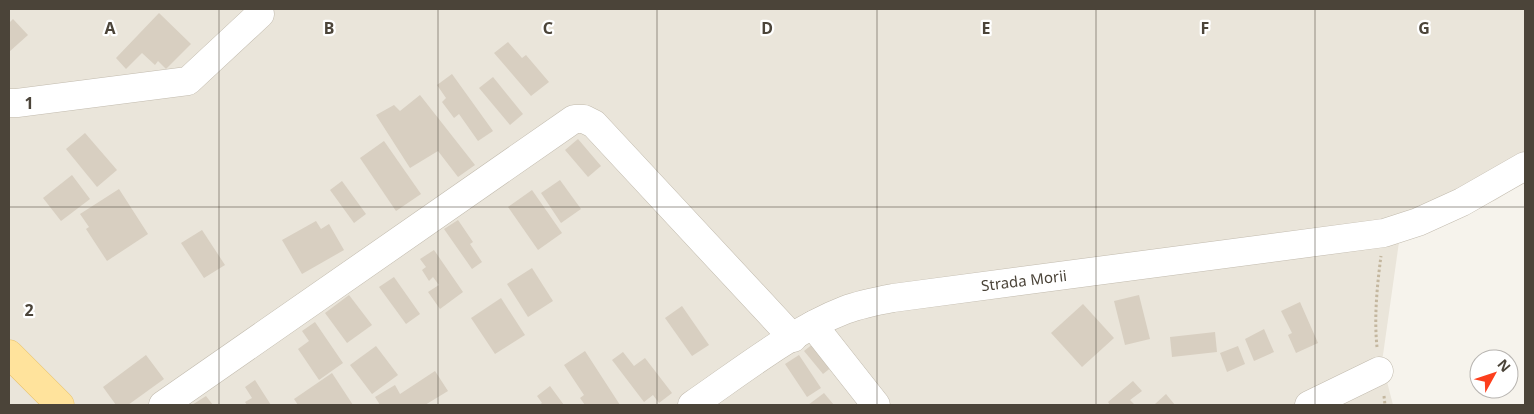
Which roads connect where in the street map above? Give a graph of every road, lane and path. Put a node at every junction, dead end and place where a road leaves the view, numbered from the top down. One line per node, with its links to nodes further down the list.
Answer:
1 (260, 14): 2 (street)
2 (9, 103)
3 (1525, 166): 4 (street, Strada Morii)
4 (1384, 234): 5 (street, Strada Morii); 7 (path)
5 (803, 332): 9 (street); 10 (street, Strada Morii); 11 (street)
6 (9, 354): 8 (main road)
7 (1379, 371): 12 (street); 13 (path)
8 (60, 405)
9 (163, 405)
10 (692, 405)
11 (876, 405)
12 (1309, 405)
13 (1385, 405)

